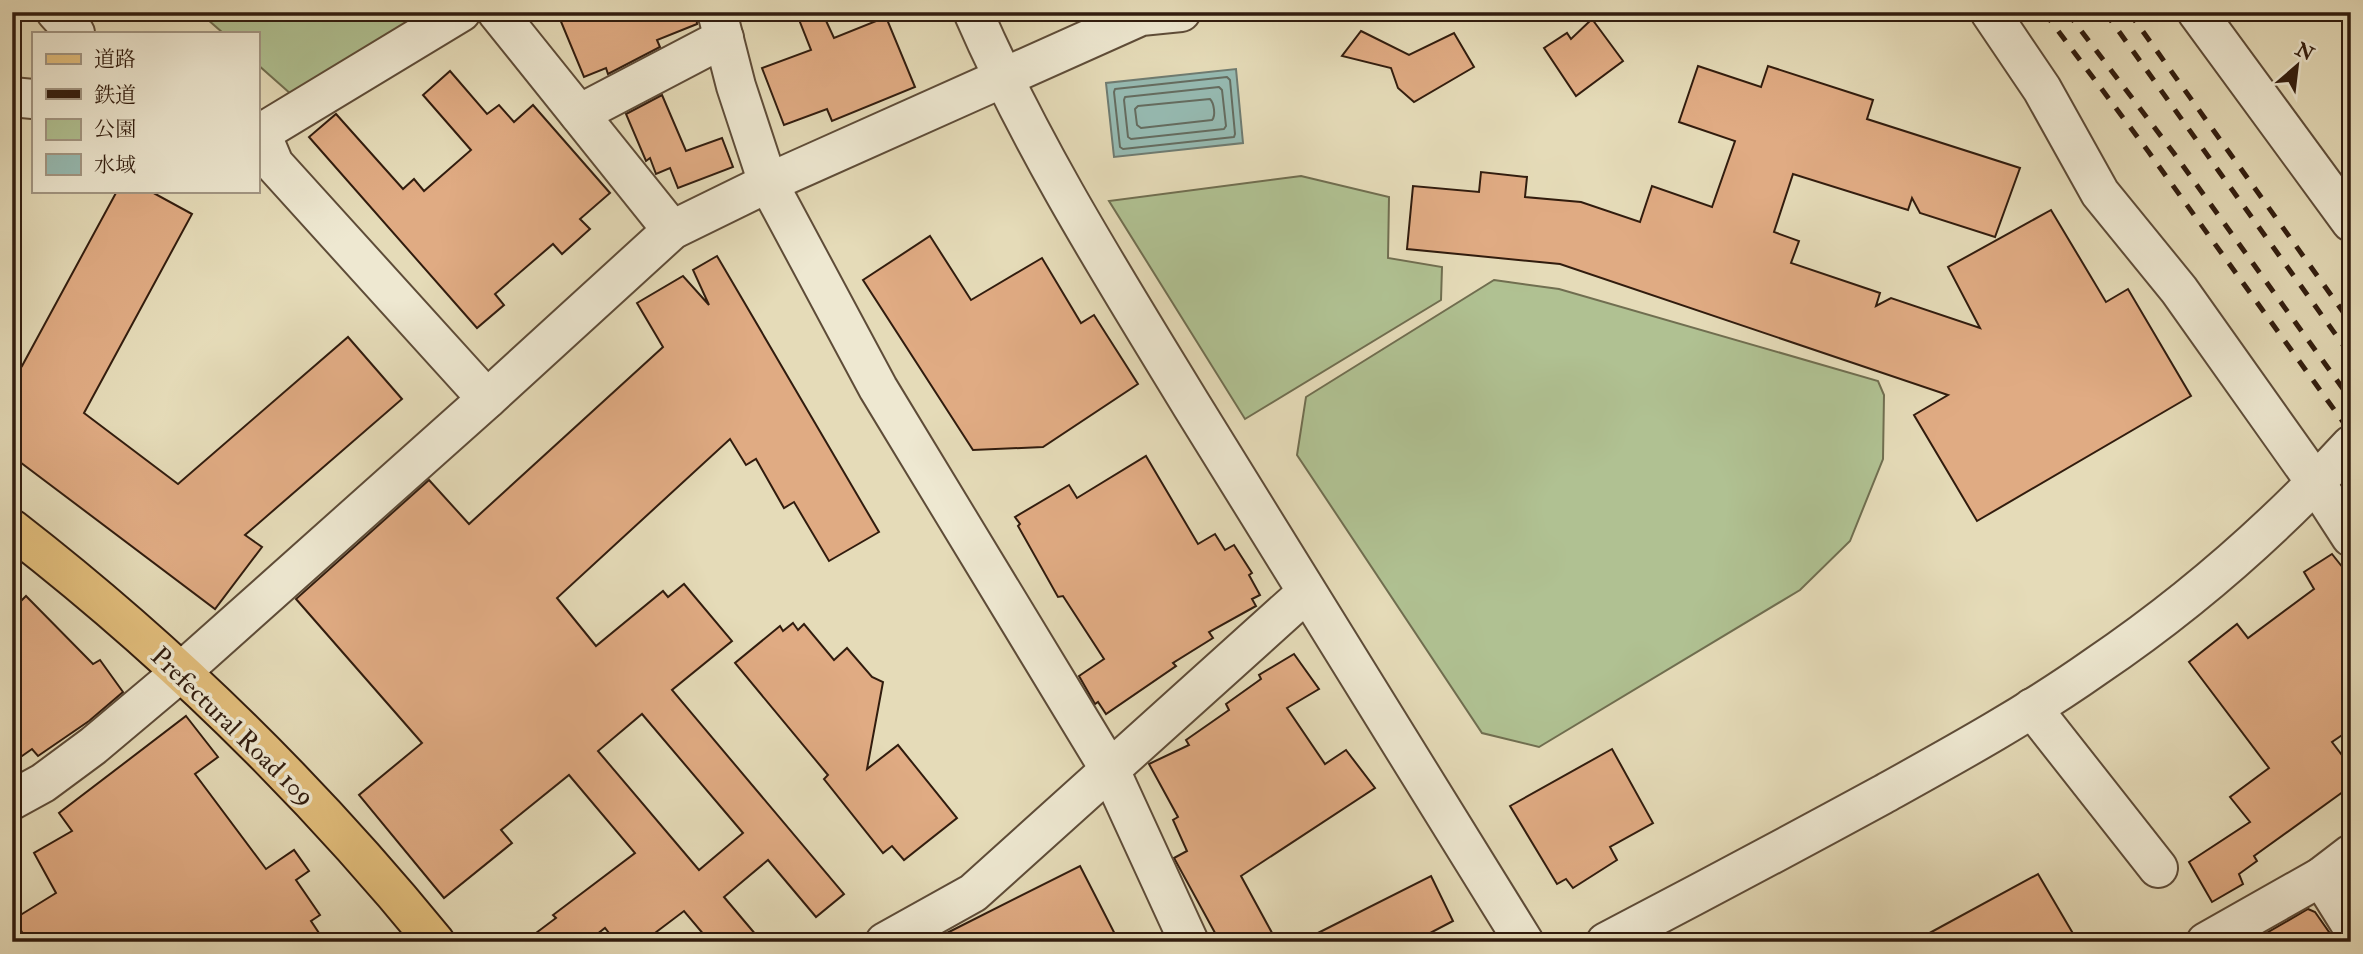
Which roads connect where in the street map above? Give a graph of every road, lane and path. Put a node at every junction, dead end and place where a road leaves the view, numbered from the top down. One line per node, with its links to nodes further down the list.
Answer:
1 (56, 12): 9 (street)
2 (461, 12): 14 (street)
3 (496, 12): 13 (street)
4 (973, 12): 10 (street)
5 (1181, 12): 10 (street)
6 (1990, 12): 20 (street)
7 (2197, 12): 15 (street)
8 (720, 25): 13 (street); 16 (street)
9 (74, 32)
10 (1002, 80): 16 (street); 23 (street)
11 (12, 97): 12 (street)
12 (32, 99)
13 (579, 114): 18 (street)
14 (259, 133): 19 (street)
15 (2338, 180): 17 (street)
16 (768, 183): 18 (street); 26 (street)
17 (2351, 222)
18 (672, 230): 19 (street)
19 (487, 399): 24 (street)
20 (2332, 466): 22 (street); 25 (street)
21 (12, 529): 24 (main road, Prefectural Road 109)
22 (2351, 537)
23 (1306, 593): 26 (street); 35 (street)
24 (181, 672): 27 (street); 32 (main road, Prefectural Road 109)
25 (2032, 708): 29 (street); 36 (street)
26 (1110, 770): 33 (street); 34 (street)
27 (12, 800)
28 (2351, 854): 30 (street)
29 (2158, 868)
30 (2321, 877): 31 (street); 37 (street)
31 (2351, 925)
32 (435, 942)
33 (886, 942)
34 (1189, 942)
35 (1524, 942)
36 (1606, 942)
37 (2206, 942)

